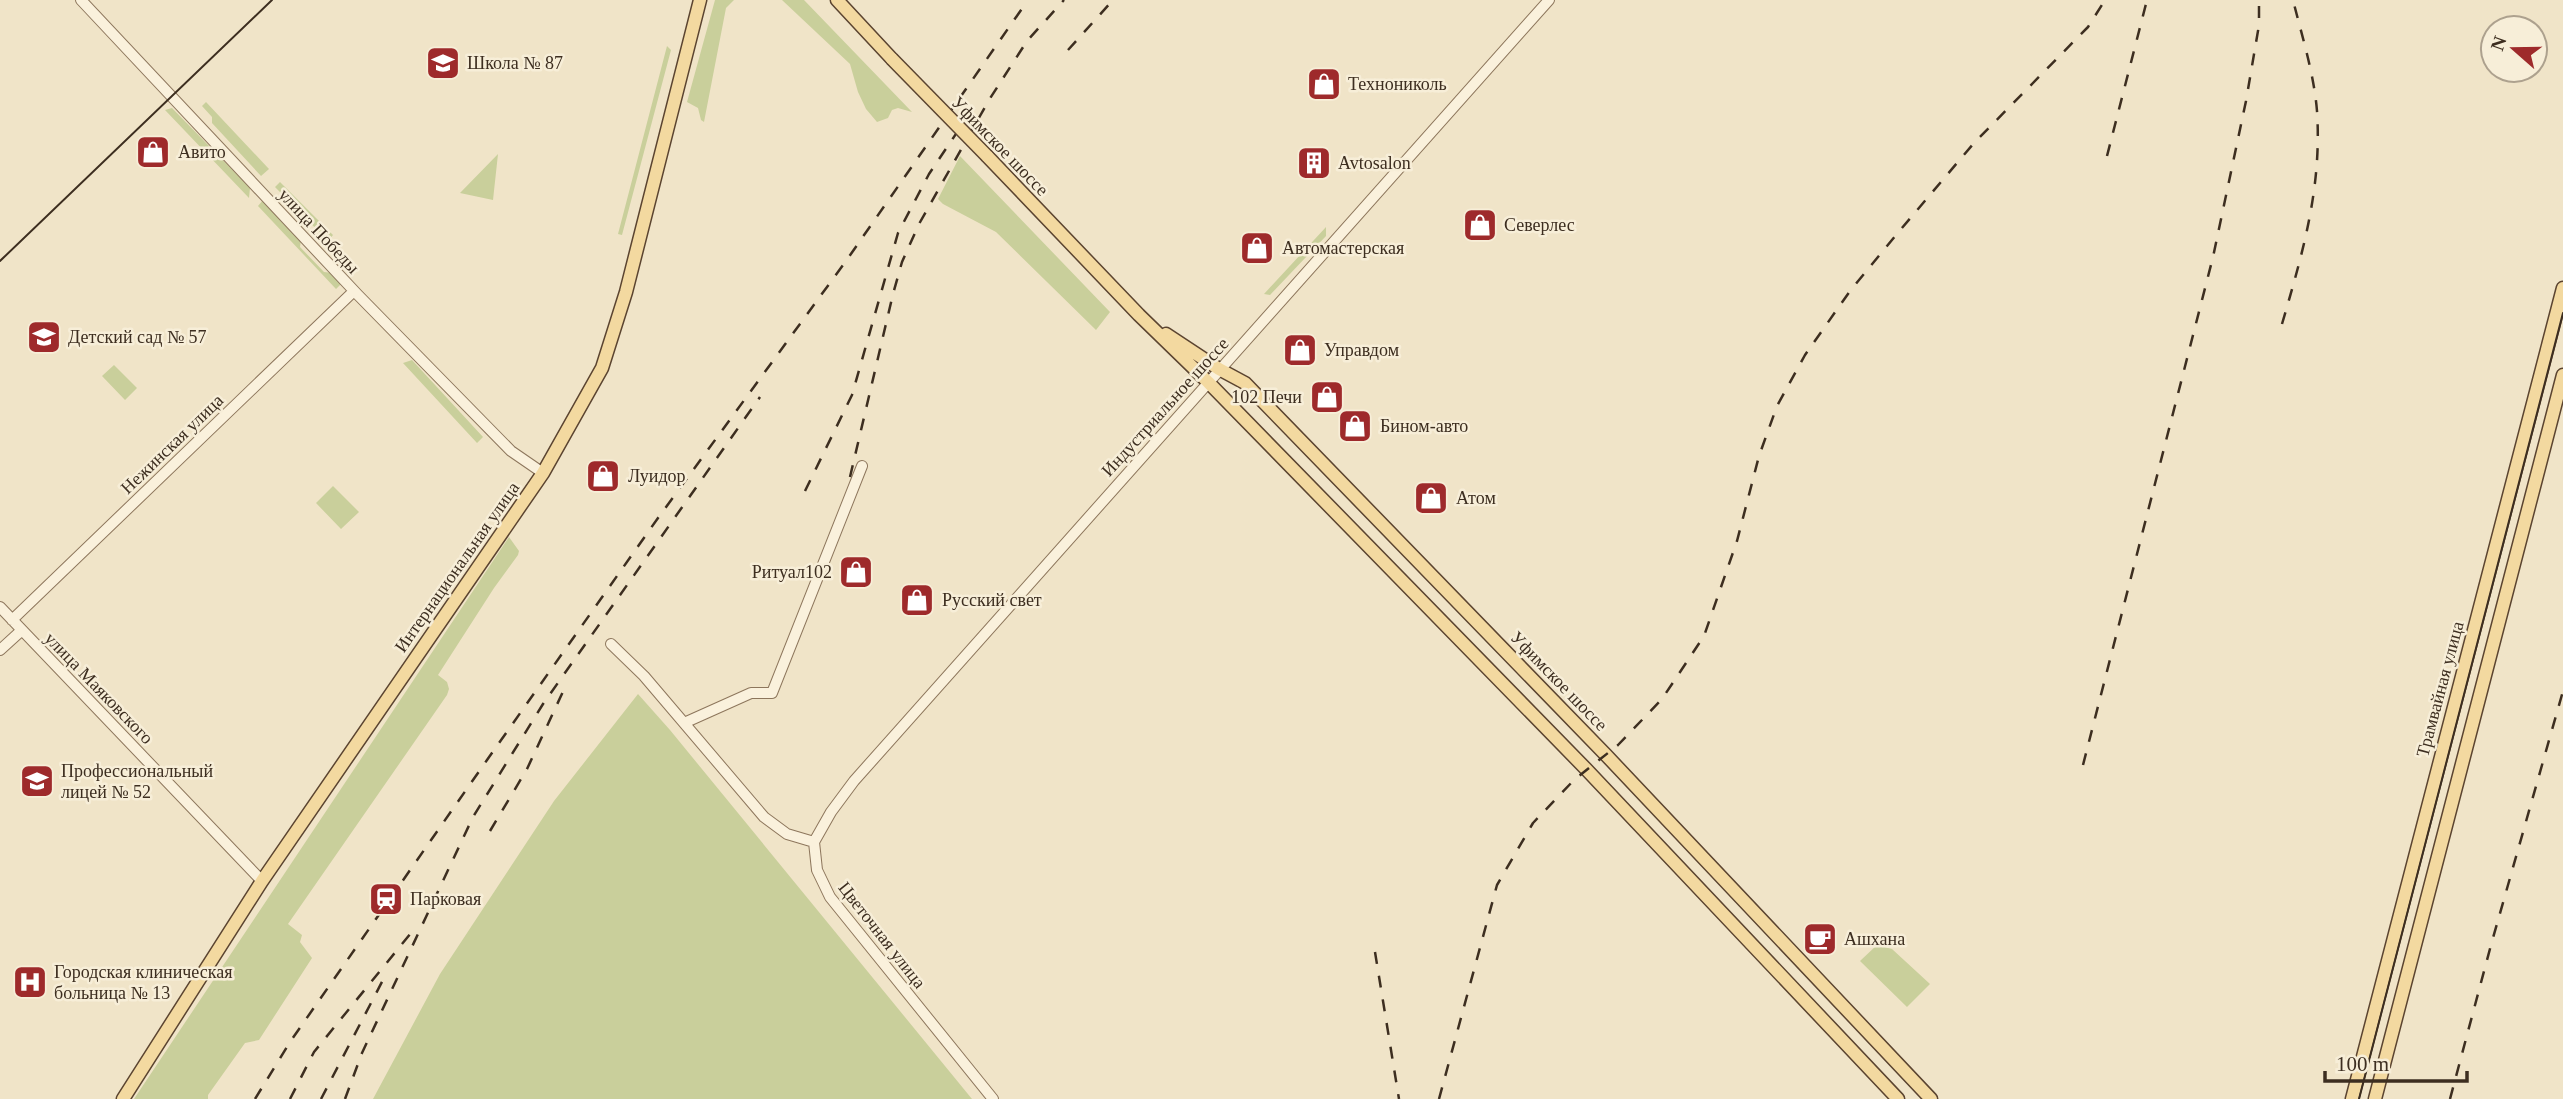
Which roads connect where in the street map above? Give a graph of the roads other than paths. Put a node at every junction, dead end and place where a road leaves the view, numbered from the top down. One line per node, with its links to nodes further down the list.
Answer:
1 (81, 0): 6 (street, улица Победы)
2 (699, 0): 12 (main road, Интернациональная улица)
3 (837, 0): 7 (main road, Уфимское шоссе, bridge)
4 (1549, 0): 8 (street, Индустриальное шоссе)
5 (2563, 288): 25 (main road, Трамвайная улица)
6 (354, 291): 12 (street, улица Победы); 14 (street, Нежинская улица)
7 (1139, 315): 8 (main road, Уфимское шоссе); 10 (main road, Уфимское шоссе)
8 (1219, 369): 10 (street, Индустриальное шоссе); 24 (main road, Уфимское шоссе)
9 (2563, 375): 26 (main road)
10 (1208, 382): 19 (street, Индустриальное шоссе); 23 (main road, Уфимское шоссе)
11 (862, 466): 18 (street)
12 (543, 473): 20 (main road, Интернациональная улица)
13 (0, 607): 14 (street, улица Маяковского)
14 (12, 620): 15 (street, улица Маяковского)
15 (22, 630): 17 (street); 20 (street, улица Маяковского)
16 (611, 644): 18 (street)
17 (0, 650)
18 (684, 723): 19 (street)
19 (814, 842): 22 (street, Цветочная улица)
20 (262, 881): 21 (main road, Интернациональная улица)
21 (123, 1099)
22 (993, 1099)
23 (1898, 1099)
24 (1931, 1099)
25 (2352, 1099)
26 (2375, 1099)

